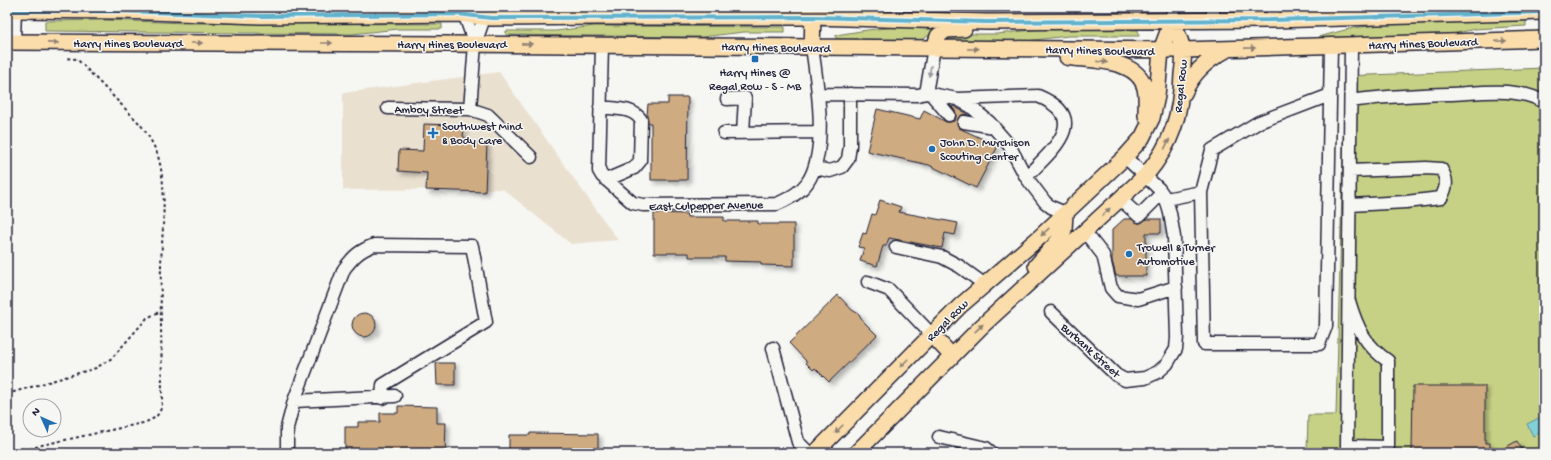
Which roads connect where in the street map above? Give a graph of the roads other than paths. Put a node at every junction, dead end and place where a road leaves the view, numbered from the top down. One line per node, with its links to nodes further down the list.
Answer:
1 (12, 9): 2 (main road); 20 (street)
2 (120, 9): 6 (main road)
3 (1475, 10): 4 (main road); 8 (main road)
4 (1496, 10): 5 (main road)
5 (1519, 10): 13 (main road)
6 (260, 11): 7 (main road)
7 (465, 11): 9 (main road); 21 (street)
8 (1417, 11): 12 (main road)
9 (484, 12): 10 (main road); 21 (street)
10 (736, 12): 11 (main road)
11 (813, 12): 18 (main road); 25 (main road)
12 (1356, 12): 14 (main road)
13 (1544, 12)
14 (1327, 13): 17 (main road)
15 (1172, 14): 16 (main road); 18 (main road); 29 (main road, Regal Row); 30 (main road, Regal Row)
16 (1213, 14): 17 (main road)
17 (1273, 14)
18 (987, 22): 26 (main road)
19 (1544, 39): 24 (main road, Harry Hines Boulevard, one-way to 19)
20 (11, 42): 21 (main road, Harry Hines Boulevard, one-way to 21)
21 (475, 44): 22 (main road, Harry Hines Boulevard, one-way to 22); 42 (street)
22 (602, 45): 25 (main road, Harry Hines Boulevard); 39 (street, East Culpepper Avenue)
23 (1331, 46): 24 (main road, Harry Hines Boulevard); 28 (main road, Harry Hines Boulevard, one-way to 23); 34 (street)
24 (1350, 46): 37 (street)
25 (812, 47): 26 (main road, Harry Hines Boulevard); 31 (street, East Culpepper Avenue)
26 (934, 48): 27 (main road, Harry Hines Boulevard, one-way to 27); 33 (street, one-way to 33)
27 (1037, 49): 29 (main road, Harry Hines Boulevard); 46 (main road, one-way to 46)
28 (1230, 49): 30 (main road, Harry Hines Boulevard); 40 (main road)
29 (1161, 50): 30 (main road, Harry Hines Boulevard); 46 (main road, Regal Row)
30 (1183, 50): 40 (main road, Regal Row)
31 (818, 94): 32 (street); 47 (street, East Culpepper Avenue)
32 (850, 94): 33 (street); 52 (street)
33 (928, 94): 36 (street); 43 (street)
34 (1330, 95): 57 (street); 57 (street)
35 (727, 99): 49 (street)
36 (957, 99): 45 (street); 55 (street)
37 (1351, 101): 38 (street); 53 (street)
38 (1544, 102)
39 (600, 107): 56 (street, East Culpepper Avenue); 56 (street)
40 (1180, 107): 54 (main road, Regal Row, one-way to 40)
41 (388, 108): 42 (street, Amboy Street)
42 (470, 109): 50 (street)
43 (949, 115)
44 (964, 122): 45 (street)
45 (994, 127): 55 (street)
46 (1146, 131): 51 (main road, Regal Row)
47 (819, 132): 49 (street); 52 (street, East Culpepper Avenue)
48 (724, 133): 49 (street)
49 (743, 133)
50 (531, 157)
51 (1125, 157): 54 (street, Burbank Street); 61 (main road, Regal Row)
52 (815, 168): 56 (street, East Culpepper Avenue)
53 (1350, 171): 60 (street); 60 (street)
54 (1146, 175): 58 (street, Burbank Street); 59 (main road, Regal Row)
55 (1026, 176): 61 (street)
56 (606, 180)
57 (1201, 192): 58 (street)
58 (1164, 196): 59 (street); 67 (street, Burbank Street)
59 (1120, 199): 62 (main road, Regal Row, one-way to 59)
60 (1350, 205): 68 (street)
61 (1065, 213): 65 (main road, Regal Row, one-way to 65); 66 (main road)
62 (1085, 232): 66 (main road, Regal Row); 67 (street)
63 (896, 247): 65 (street)
64 (868, 282): 70 (street)
65 (984, 284): 70 (main road, Regal Row)
66 (1026, 286): 72 (main road, Regal Row, one-way to 66)
67 (1176, 287): 69 (street, Burbank Street)
68 (1349, 301): 68 (street)
69 (1051, 312)
70 (932, 335): 72 (main road); 79 (main road, Regal Row, one-way to 79)
71 (773, 348): 78 (street)
72 (952, 356): 80 (main road, Regal Row)
73 (395, 396): 74 (street)
74 (382, 398): 75 (street); 75 (street)
75 (294, 401): 77 (street)
76 (940, 437): 81 (street)
77 (287, 453)
78 (809, 453)
79 (815, 453)
80 (856, 453)
81 (992, 453)

